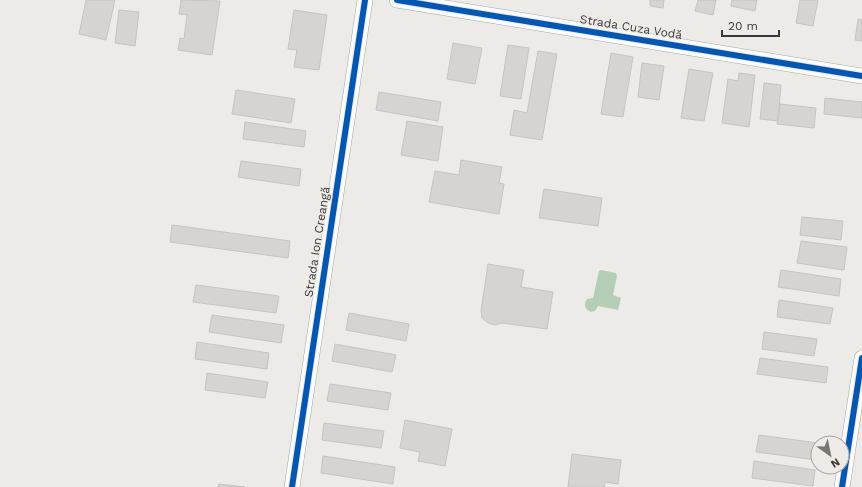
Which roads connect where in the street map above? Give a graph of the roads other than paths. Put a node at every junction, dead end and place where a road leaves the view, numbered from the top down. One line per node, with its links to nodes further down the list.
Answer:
1 (365, 0): 5 (street, Strada Ion Creangă)
2 (397, 0): 3 (street, Strada Cuza Vodă)
3 (862, 76)
4 (862, 358): 6 (street)
5 (292, 487)
6 (842, 487)

